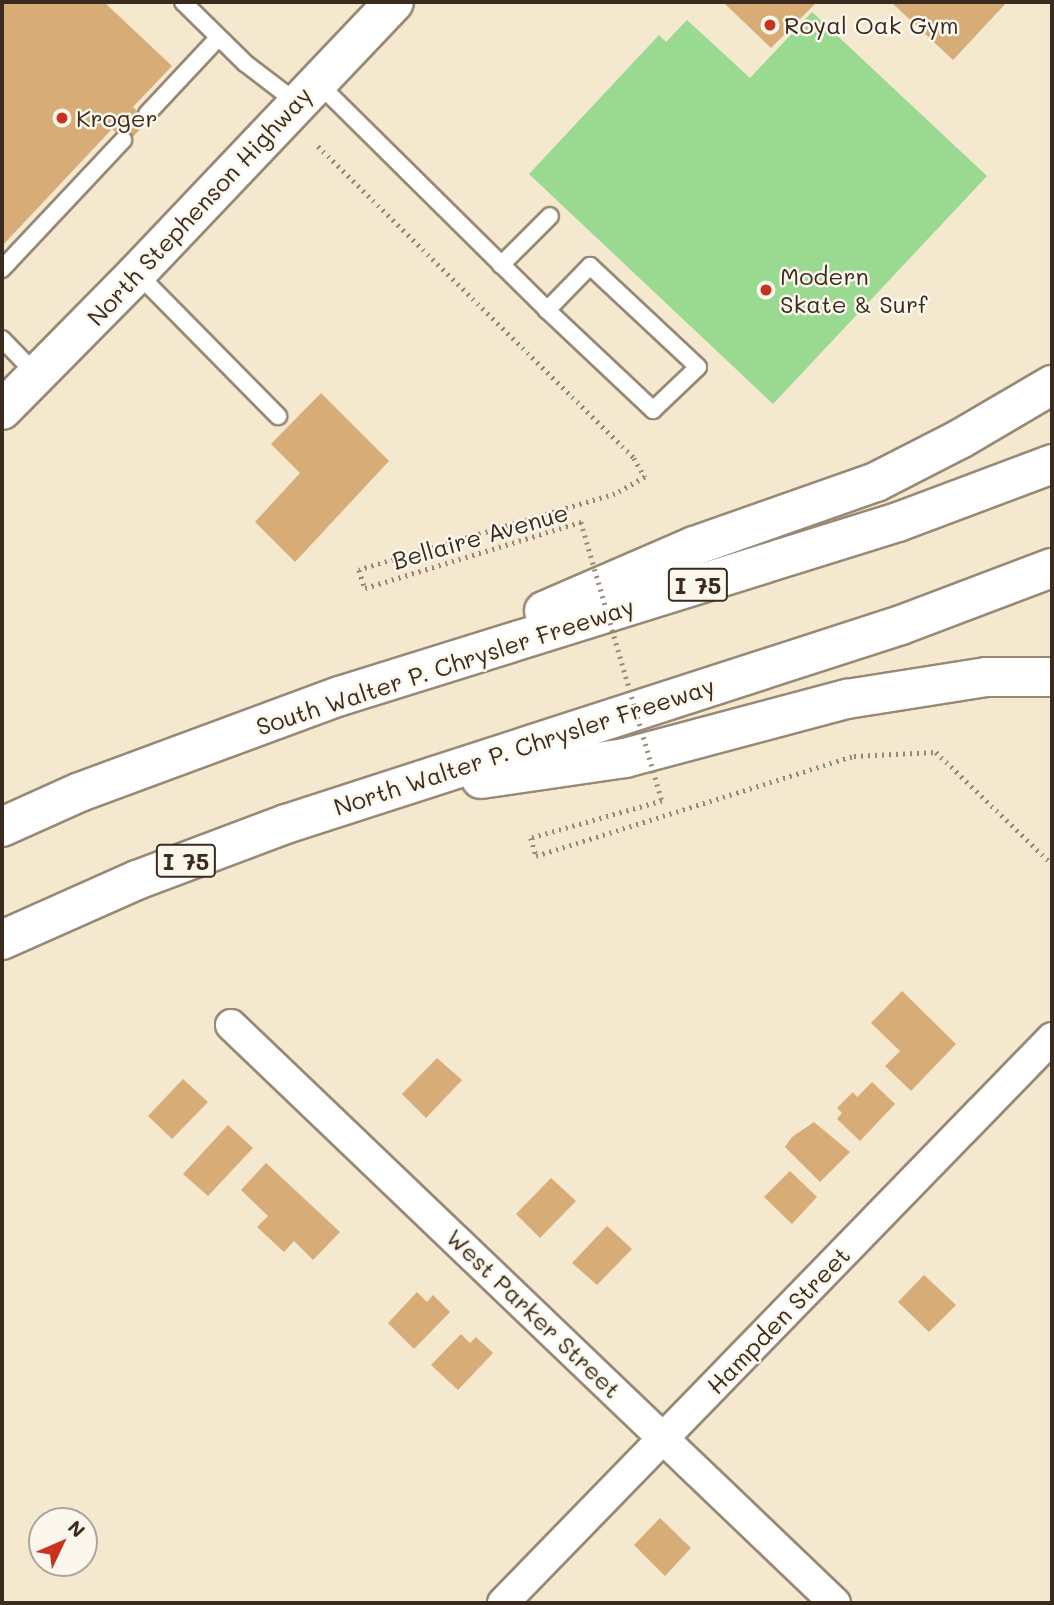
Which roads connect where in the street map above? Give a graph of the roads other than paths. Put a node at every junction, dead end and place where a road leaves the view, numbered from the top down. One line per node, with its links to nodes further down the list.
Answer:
1 (183, 2): 3 (lane)
2 (394, 2): 4 (main road, North Stephenson Highway)
3 (218, 38): 4 (lane); 5 (lane)
4 (306, 92): 8 (lane); 10 (main road, North Stephenson Highway)
5 (147, 114)
6 (123, 140): 9 (lane)
7 (550, 216): 8 (lane)
8 (501, 265): 11 (lane)
9 (2, 269)
10 (137, 273): 13 (main road, North Stephenson Highway); 16 (lane)
11 (547, 310): 11 (lane)
12 (2, 339): 13 (lane)
13 (37, 375): 15 (main road, North Stephenson Highway)
14 (1052, 385): 20 (main road)
15 (2, 410)
16 (278, 416)
17 (1052, 464): 20 (main road, South Walter P. Chrysler Freeway / I 75)
18 (1052, 568): 21 (main road, North Walter P. Chrysler Freeway / I 75)
19 (1052, 677): 21 (main road)
20 (340, 696): 22 (main road, South Walter P. Chrysler Freeway / I 75)
21 (375, 794): 23 (main road, North Walter P. Chrysler Freeway / I 75)
22 (2, 827)
23 (2, 940)
24 (231, 1026): 26 (street, West Parker Street)
25 (1052, 1038): 26 (street, Hampden Street)
26 (664, 1438): 27 (street, Hampden Street); 28 (street, West Parker Street)
27 (503, 1603)
28 (835, 1603)

